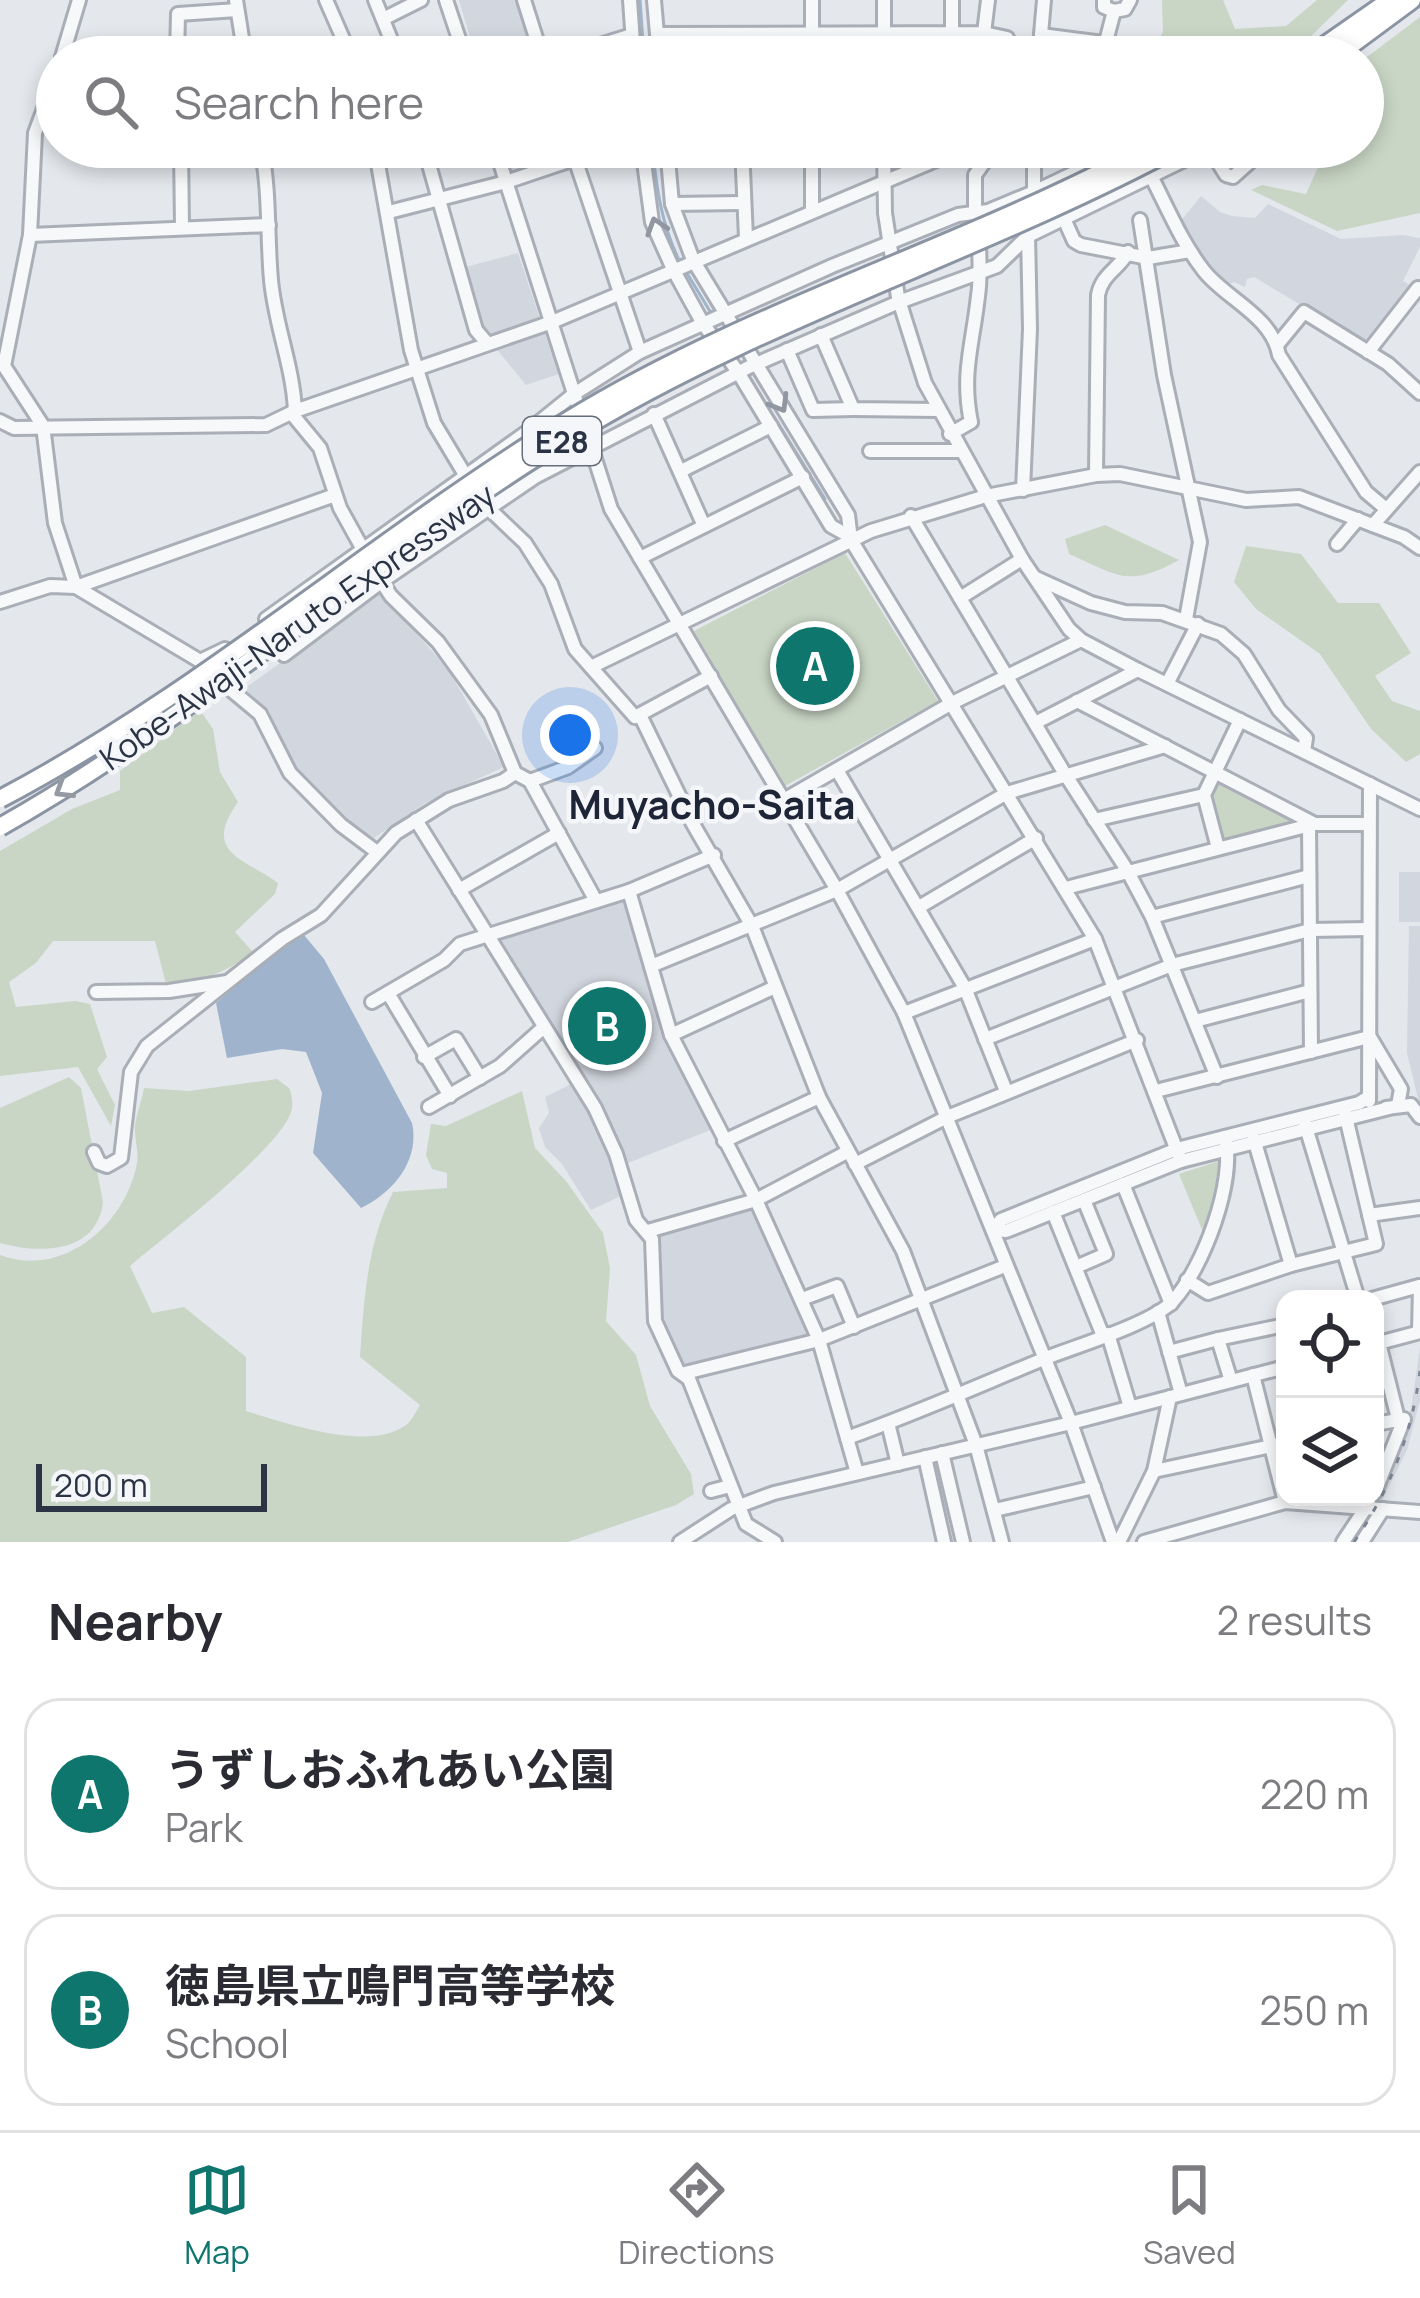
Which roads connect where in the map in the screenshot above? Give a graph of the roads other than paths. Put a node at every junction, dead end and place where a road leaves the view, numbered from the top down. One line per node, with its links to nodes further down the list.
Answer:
1 (79, 0): 27 (street)
2 (326, 0): 30 (street)
3 (375, 0): 19 (street)
4 (421, 0): 19 (street)
5 (446, 0): 32 (street)
6 (525, 0): 33 (street)
7 (630, 0): 25 (street)
8 (654, 0): 23 (street)
9 (812, 0): 20 (street)
10 (884, 0): 24 (street)
11 (952, 0): 21 (street)
12 (988, 0): 22 (street)
13 (1044, 0): 26 (street)
14 (1130, 0): 18 (street)
15 (1390, 0): 38 (highway)
16 (1412, 0): 39 (highway)
17 (237, 5): 28 (street); 29 (street)
18 (1109, 5): 37 (street)
19 (385, 18): 31 (street)
20 (812, 33): 23 (street); 24 (street)
21 (952, 33): 22 (street); 24 (street)
22 (984, 33): 35 (street)
23 (656, 34)
24 (884, 34)
25 (632, 35): 34 (street)
26 (1041, 35): 36 (street)
27 (68, 36)
28 (177, 36)
29 (242, 36)
30 (342, 36)
31 (391, 36)
32 (458, 36)
33 (536, 36)
34 (629, 36)
35 (998, 36)
36 (1045, 36)
37 (1105, 36)
38 (1338, 36)
39 (1363, 36)
40 (36, 132): 76 (street)
41 (181, 168): 75 (street)
42 (265, 168): 74 (street)
43 (379, 168): 70 (street)
44 (430, 168): 66 (street)
45 (502, 168): 64 (street)
46 (538, 168): 64 (street)
47 (578, 168): 86 (street)
48 (645, 168): 83 (street, one-way to 48)
49 (669, 168): 67 (street)
50 (742, 168): 68 (street)
51 (812, 168): 69 (street)
52 (884, 168): 63 (street)
53 (914, 168): 63 (street)
54 (981, 168): 71 (street)
55 (1033, 168): 65 (street)
56 (1084, 168): 65 (street)
57 (1106, 168): 163 (highway, Kobe-Awaji-Naruto Expressway / E28, bridge)
58 (1135, 168): 170 (highway, Kobe-Awaji-Naruto Expressway / E28, one-way to 170, bridge)
59 (1171, 168): 62 (street)
60 (1221, 168): 61 (street)
61 (1243, 168)
62 (1152, 178): 73 (street); 80 (street)
63 (884, 180): 69 (street); 79 (street)
64 (506, 182): 66 (street); 89 (street)
65 (1031, 193): 71 (street); 77 (street)
66 (439, 200): 70 (street); 91 (street)
67 (672, 203): 68 (street); 83 (street)
68 (742, 203): 78 (street)
69 (812, 211): 78 (street)
70 (389, 212): 97 (street)
71 (977, 212): 79 (street); 84 (street)
72 (1140, 220): 82 (street)
73 (1065, 221): 77 (street); 81 (street)
74 (269, 225): 75 (street); 102 (street)
75 (182, 227): 76 (street)
76 (30, 235): 105 (street)
77 (1028, 236): 84 (street); 117 (street)
78 (746, 238): 83 (street)
79 (890, 244): 87 (street); 88 (street)
80 (1190, 250): 82 (street); 92 (street)
81 (1128, 252): 82 (street); 114 (street)
82 (1148, 258): 116 (street)
83 (682, 265): 86 (street); 88 (street); 88 (street)
84 (979, 272): 87 (street); 107 (street)
85 (1420, 290): 95 (street)
86 (621, 293): 89 (street); 94 (street)
87 (899, 302): 90 (street); 101 (street)
88 (713, 317): 94 (street); 96 (street); 96 (street)
89 (552, 322): 91 (street); 99 (street)
90 (821, 334): 93 (street); 100 (street)
91 (487, 343): 97 (street)
92 (1277, 345): 95 (street); 121 (street)
93 (787, 350): 96 (street); 100 (street)
94 (640, 352): 99 (street)
95 (1368, 352): 98 (street)
96 (746, 368): 103 (street); 106 (street); 126 (street, one-way to 126)
97 (417, 369): 102 (street); 113 (street)
98 (1420, 392)
99 (574, 394): 108 (street); 113 (street)
100 (853, 409): 101 (street)
101 (938, 410): 107 (street)
102 (293, 412): 105 (street); 118 (street)
103 (654, 414): 108 (street); 111 (street)
104 (4, 426): 105 (street)
105 (43, 426): 134 (street)
106 (771, 426): 111 (street); 115 (street)
107 (950, 434): 110 (street)
108 (592, 448): 120 (street); 130 (street)
109 (870, 451): 110 (street)
110 (959, 451): 119 (street)
111 (681, 471): 125 (street)
112 (1420, 472): 121 (street)
113 (464, 475): 120 (street); 129 (street)
114 (1096, 475): 116 (street); 117 (street)
115 (803, 477): 125 (street); 126 (street)
116 (1189, 489): 123 (street); 137 (street)
117 (1023, 490): 119 (street)
118 (335, 495): 129 (street); 134 (street)
119 (986, 496): 122 (street); 131 (street)
120 (487, 508): 133 (street); 142 (street)
121 (1385, 508): 124 (street)
122 (910, 516): 126 (street); 135 (street)
123 (1358, 519): 124 (street); 127 (street)
124 (1373, 525): 128 (street)
125 (704, 526): 130 (street)
126 (850, 538): 138 (street); 148 (street)
127 (1337, 544)
128 (1420, 548)
129 (363, 549): 133 (street); 141 (street)
130 (640, 558): 138 (street)
131 (1022, 559): 132 (street); 135 (street)
132 (1035, 577): 137 (street); 139 (street)
133 (381, 582): 140 (street); 157 (street)
134 (76, 586): 136 (street); 141 (street)
135 (960, 598): 145 (street)
136 (0, 602)
137 (1192, 621): 146 (street); 154 (street)
138 (678, 624): 142 (street); 144 (street)
139 (1081, 640): 143 (street); 145 (street)
140 (284, 655)
141 (200, 661): 174 (street)
142 (591, 667): 149 (street)
143 (1138, 670): 146 (street); 147 (street)
144 (711, 676): 149 (street); 164 (street)
145 (1008, 676): 148 (street); 151 (street)
146 (1167, 684): 150 (street)
147 (1077, 701): 151 (street); 152 (street)
148 (952, 704): 155 (street); 161 (street)
149 (640, 715): 175 (street)
150 (1240, 720): 154 (street); 156 (street)
151 (1036, 722): 158 (street)
152 (1165, 746): 156 (street); 158 (street)
153 (595, 748): 159 (street)
154 (1304, 752): 160 (street)
155 (837, 770): 164 (street); 176 (street)
156 (1215, 772): 162 (street); 169 (street)
157 (515, 773): 159 (street); 166 (street)
158 (1064, 774): 161 (street); 167 (street)
159 (530, 781): 171 (street)
160 (1370, 784): 165 (street); 168 (street)
161 (1007, 793): 172 (street); 176 (street)
162 (1204, 795): 167 (street); 173 (street)
163 (0, 799)
164 (782, 801): 181 (street)
165 (1417, 803)
166 (416, 820): 174 (street); 180 (street)
167 (1094, 820): 177 (street)
168 (1368, 824): 169 (street); 187 (street)
169 (1311, 825): 173 (street); 178 (street)
170 (0, 827)
171 (559, 833): 180 (street); 183 (street)
172 (1036, 838): 179 (street); 184 (street)
173 (1218, 848): 177 (street)
174 (377, 852): 193 (street)
175 (714, 855): 182 (street); 186 (street)
176 (892, 862): 181 (street); 184 (street)
177 (1127, 869): 179 (street); 185 (street)
178 (1309, 876): 185 (street); 188 (street)
179 (1066, 888): 190 (street)
180 (459, 890): 189 (street)
181 (836, 890): 186 (street); 201 (street)
182 (629, 891): 183 (street); 192 (street)
183 (596, 901): 189 (street)
184 (919, 907): 195 (street)
185 (1152, 916): 191 (street)
186 (752, 926): 192 (street); 194 (street)
187 (1368, 929): 188 (street); 205 (street)
188 (1310, 930): 191 (street); 197 (street)
189 (486, 935): 199 (street); 203 (street)
190 (1095, 939): 195 (street); 196 (street)
191 (1172, 964): 196 (street); 202 (street)
192 (651, 966): 204 (street)
193 (228, 982): 198 (street); 226 (street)
194 (776, 987): 204 (street); 215 (street)
195 (965, 988): 201 (street); 206 (street)
196 (1115, 988): 206 (street); 207 (street)
197 (1310, 991): 202 (street); 208 (street)
198 (96, 992)
199 (388, 993): 200 (street); 209 (street)
200 (372, 1002)
201 (904, 1013): 220 (street)
202 (1195, 1021): 210 (street)
203 (544, 1027): 211 (street); 236 (street)
204 (671, 1035): 224 (street)
205 (1369, 1037): 208 (street); 216 (street); 217 (street)
206 (985, 1039): 212 (street)
207 (1137, 1040): 212 (street); 213 (street)
208 (1311, 1052): 210 (street)
209 (424, 1057): 211 (street); 214 (street)
210 (1217, 1077): 213 (street)
211 (480, 1078): 214 (street)
212 (1006, 1091): 220 (street)
213 (1156, 1091): 227 (street)
214 (450, 1096): 218 (street)
215 (819, 1097): 224 (street); 228 (street)
216 (1369, 1097): 217 (street); 219 (street)
217 (1394, 1106): 219 (street); 221 (street)
218 (429, 1107)
219 (1345, 1113): 222 (street); 234 (street)
220 (947, 1117): 228 (street); 235 (street)
221 (1420, 1118)
222 (1305, 1123): 223 (street); 237 (street)
223 (1253, 1136): 225 (street); 238 (street)
224 (724, 1141): 230 (street)
225 (1227, 1143): 227 (street); 241 (street)
226 (94, 1152)
227 (1179, 1155): 229 (street); 235 (street)
228 (851, 1158): 230 (street); 246 (street)
229 (1124, 1184): 231 (street); 247 (street)
230 (755, 1200): 236 (street); 245 (street)
231 (1084, 1200): 233 (street); 240 (street)
232 (1420, 1208): 234 (street)
233 (1053, 1212): 235 (street); 240 (street)
234 (1369, 1214): 237 (street)
235 (993, 1230): 239 (street)
236 (648, 1231): 259 (street)
237 (1343, 1253): 238 (street); 243 (street)
238 (1292, 1264): 241 (street)
239 (1005, 1266): 246 (street); 256 (street)
240 (1076, 1268): 251 (street)
241 (1187, 1280): 247 (street)
242 (1419, 1286): 244 (street); 250 (street)
243 (1355, 1290)
244 (1384, 1296)
245 (802, 1299): 248 (street); 253 (street)
246 (923, 1300): 248 (street); 263 (street)
247 (1165, 1308): 251 (street); 255 (street)
248 (854, 1327): 253 (street)
249 (1276, 1327): 252 (street)
250 (1419, 1332): 254 (street)
251 (1106, 1335): 256 (street); 264 (street)
252 (1218, 1339): 255 (street); 261 (street)
253 (819, 1340): 259 (street); 269 (street)
254 (1384, 1341)
255 (1169, 1352): 262 (street)
256 (1044, 1359): 263 (street); 267 (street)
257 (1384, 1368): 265 (street)
258 (1276, 1369): 260 (street)
259 (685, 1373): 279 (street)
260 (1253, 1375): 261 (street); 270 (street)
261 (1231, 1381): 262 (street)
262 (1175, 1395): 264 (street); 277 (street)
263 (958, 1396): 268 (street); 272 (street)
264 (1130, 1407): 267 (street)
265 (1398, 1419): 266 (street); 276 (street)
266 (1384, 1422)
267 (1071, 1423): 272 (street); 280 (street)
268 (888, 1424): 269 (street); 275 (street)
269 (847, 1438): 278 (street)
270 (1276, 1438)
271 (1276, 1444): 277 (street)
272 (976, 1445): 273 (street); 287 (street)
273 (942, 1453): 274 (street); 293 (street)
274 (925, 1457): 275 (street); 292 (street)
275 (898, 1464): 278 (street)
276 (1384, 1470)
277 (1154, 1471): 295 (street)
278 (857, 1473): 283 (street)
279 (730, 1486): 281 (street); 283 (street)
280 (1094, 1487): 287 (street); 295 (street)
281 (711, 1491)
282 (1276, 1505): 289 (street)
283 (738, 1506): 290 (street); 291 (street)
284 (1366, 1506): 297 (street)
285 (1379, 1506): 286 (street)
286 (1383, 1509): 288 (street); 298 (street)
287 (995, 1510): 294 (street)
288 (1420, 1511)
289 (1196, 1535): 296 (street)
290 (680, 1542)
291 (775, 1542)
292 (944, 1542)
293 (963, 1542)
294 (1002, 1542)
295 (1116, 1542)
296 (1144, 1542)
297 (1343, 1542)
298 (1362, 1542)

